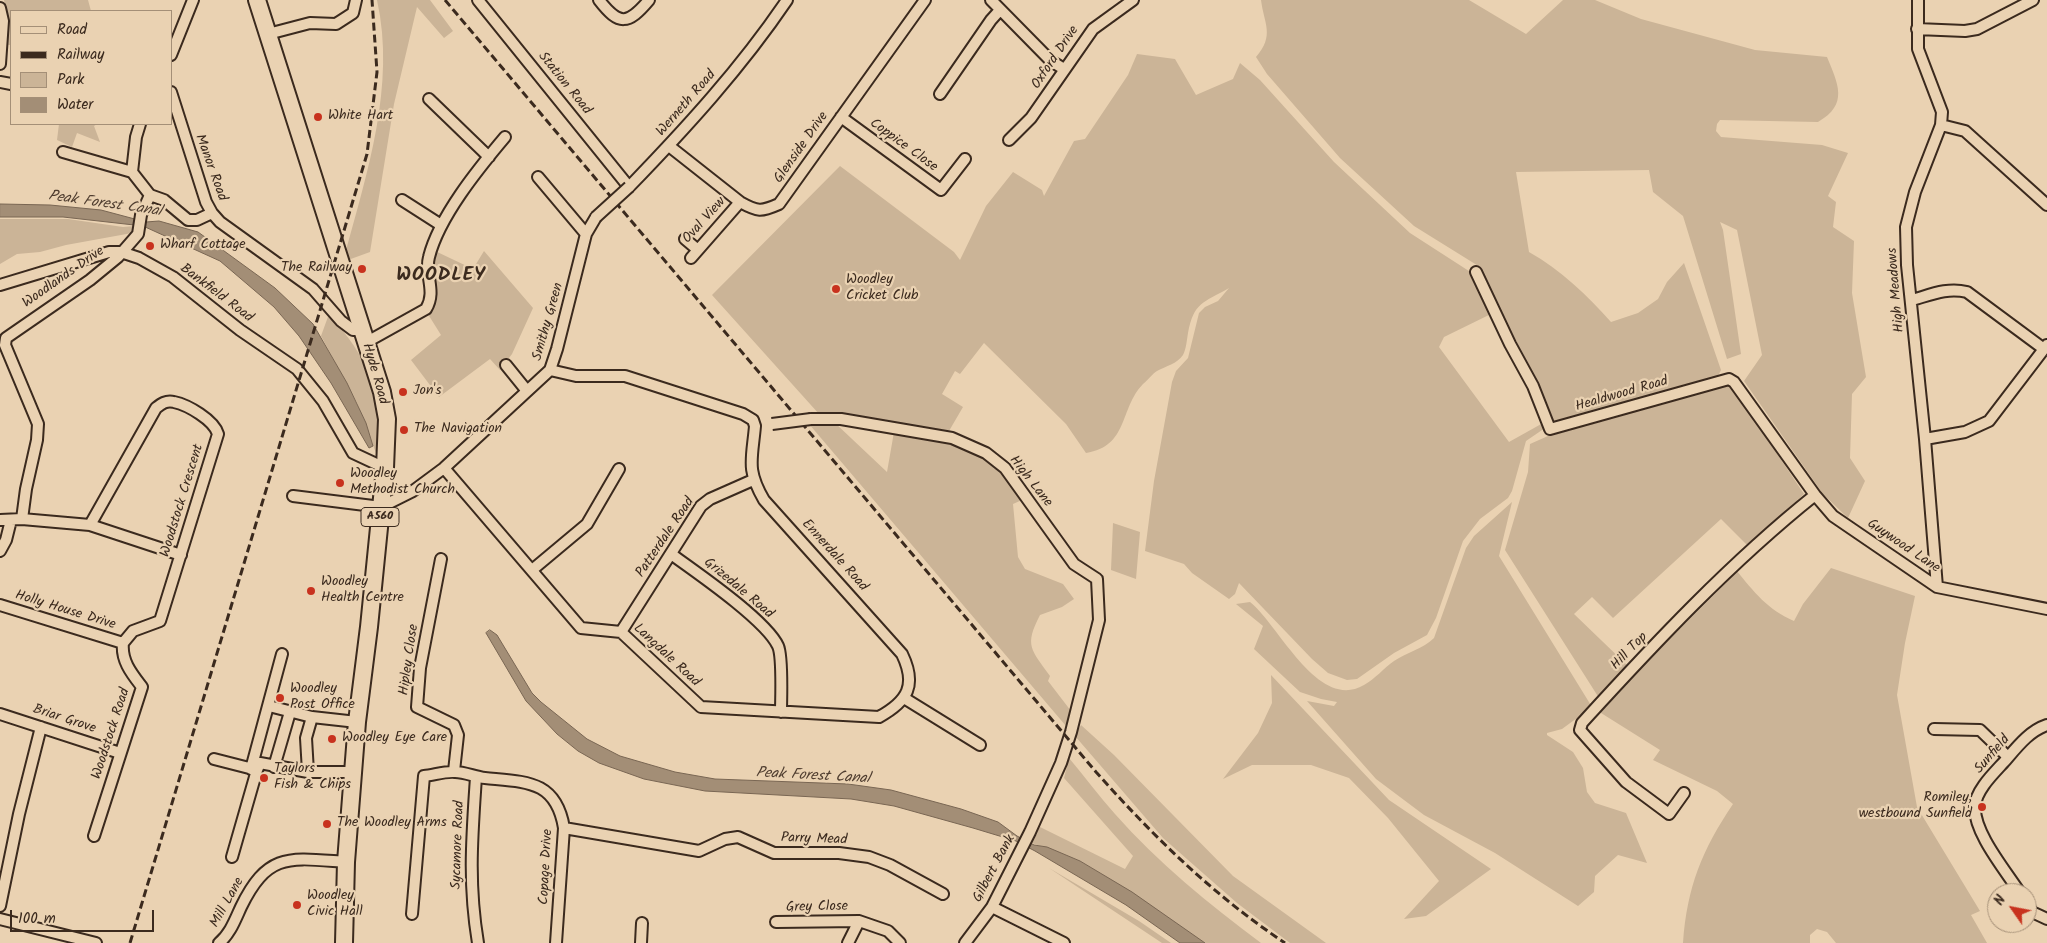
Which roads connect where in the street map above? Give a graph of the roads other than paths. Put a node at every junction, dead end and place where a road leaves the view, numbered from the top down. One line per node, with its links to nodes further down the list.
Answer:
1 (193, 0): 17 (street)
2 (258, 0): 16 (main road, Hyde Road / A560)
3 (356, 0): 16 (street)
4 (478, 0): 34 (street, Station Road)
5 (599, 0): 6 (street)
6 (649, 0)
7 (787, 0): 28 (street, Werneth Road)
8 (924, 0): 23 (street, Glenside Drive)
9 (991, 0): 14 (street)
10 (1918, 0): 15 (street, High Meadows)
11 (2033, 0): 15 (street)
12 (1129, 1): 19 (street, Oxford Drive)
13 (0, 8): 18 (street)
14 (1000, 10): 19 (street); 20 (street)
15 (1916, 29): 25 (street, High Meadows)
16 (268, 34): 48 (main road, Hyde Road / A560)
17 (172, 52)
18 (0, 64)
19 (1064, 69): 27 (street, Oxford Drive)
20 (940, 94)
21 (172, 95): 39 (street, Manor Road)
22 (429, 99): 30 (street)
23 (841, 118): 31 (street, Coppice Close); 37 (street, Glenside Drive)
24 (140, 125): 32 (street)
25 (1941, 125): 38 (street); 47 (street, High Meadows)
26 (505, 137): 30 (street)
27 (1009, 140)
28 (669, 146): 34 (street, Werneth Road); 37 (street, Glenside Drive)
29 (63, 152): 32 (street)
30 (489, 157): 41 (street)
31 (965, 159)
32 (132, 172): 35 (street)
33 (538, 177): 42 (street)
34 (629, 187): 40 (street, Werneth Road, bridge)
35 (150, 195): 39 (street); 44 (street)
36 (402, 200): 41 (street)
37 (740, 202): 43 (street, Oval View)
38 (2047, 205)
39 (212, 213): 48 (street, Manor Road)
40 (596, 217): 42 (street, Smithy Green)
41 (441, 225): 48 (street)
42 (586, 234): 51 (street, Smithy Green)
43 (685, 239)
44 (121, 252): 46 (street); 55 (street, Bankfield Road); 64 (street, Woodlands Drive)
45 (1476, 272): 59 (street, Healdwood Road)
46 (0, 285)
47 (1912, 300): 49 (street); 54 (street, High Meadows)
48 (363, 336): 55 (main road, Hyde Road / A560)
49 (2046, 347): 54 (street)
50 (506, 365): 52 (street)
51 (550, 370): 52 (street, Smithy Green); 53 (street)
52 (527, 391): 56 (street, Smithy Green)
53 (755, 426): 58 (street, Ennerdale Road); 99 (street, High Lane, bridge)
54 (1926, 440): 71 (street, High Meadows)
55 (384, 468): 61 (main road, Hyde Road / A560)
56 (444, 468): 61 (street, Smithy Green); 70 (street, Langdale Road)
57 (619, 469): 70 (street)
58 (753, 480): 67 (street, Patterdale Road); 77 (street, Ennerdale Road)
59 (1815, 495): 71 (street, Guywood Lane); 97 (street, Hill Top)
60 (293, 496): 61 (street)
61 (381, 507): 83 (main road, Hyde Road / A560)
62 (0, 520): 63 (street)
63 (11, 520): 64 (street); 66 (street)
64 (22, 520): 65 (street)
65 (90, 525): 68 (street); 68 (street, Woodstock Crescent)
66 (0, 551)
67 (671, 554): 74 (street, Patterdale Road); 80 (street, Grizedale Road)
68 (181, 556): 75 (street, Woodstock Crescent)
69 (442, 559): 95 (street, Hipley Close)
70 (532, 570): 74 (street, Langdale Road)
71 (1937, 586): 73 (street, Guywood Lane)
72 (0, 605): 75 (street, Holly House Drive)
73 (2047, 609)
74 (621, 632): 80 (street, Langdale Road)
75 (123, 643): 88 (street, Woodstock Road)
76 (282, 654): 78 (street)
77 (904, 698): 80 (street, Langdale Road); 87 (street)
78 (269, 706): 79 (street); 92 (street)
79 (290, 712): 82 (street); 91 (street)
80 (781, 712)
81 (0, 714): 85 (street, Briar Grove)
82 (312, 717): 83 (street); 93 (street)
83 (356, 722): 94 (main road, Hyde Road / A560)
84 (2047, 725): 89 (street, Sunfield)
85 (41, 727): 88 (street, Briar Grove); 105 (street)
86 (1934, 729): 89 (street)
87 (980, 745)
88 (120, 753): 100 (street, Woodstock Road)
89 (2008, 757): 103 (street, Sunfield)
90 (214, 759): 92 (street)
91 (274, 767): 92 (street); 93 (street)
92 (254, 770): 101 (street)
93 (308, 772): 94 (street)
94 (353, 772): 102 (main road, Hyde Road / A560)
95 (454, 772): 96 (street, Copage Drive); 107 (street, Copage Drive)
96 (476, 777): 98 (street, Copage Drive); 115 (street, Sycamore Road)
97 (1684, 793)
98 (564, 828): 104 (street, Parry Mead); 116 (street, Copage Drive)
99 (1030, 832): 106 (street, Gilbert Bank)
100 (94, 836)
101 (232, 857)
102 (346, 862): 113 (street, Mill Lane); 114 (main road, Hyde Road / A560)
103 (2014, 883)
104 (943, 894)
105 (0, 906)
106 (992, 907): 120 (street, Gilbert Bank); 121 (street)
107 (412, 914)
108 (0, 919): 112 (street)
109 (859, 921): 110 (street, Grey Close); 118 (street, Grey Close); 119 (street, Grey Close)
110 (776, 922)
111 (642, 923): 117 (street)
112 (96, 943)
113 (219, 943)
114 (344, 943)
115 (478, 943)
116 (556, 943)
117 (641, 943)
118 (848, 943)
119 (900, 943)
120 (965, 943)
121 (1064, 943)

